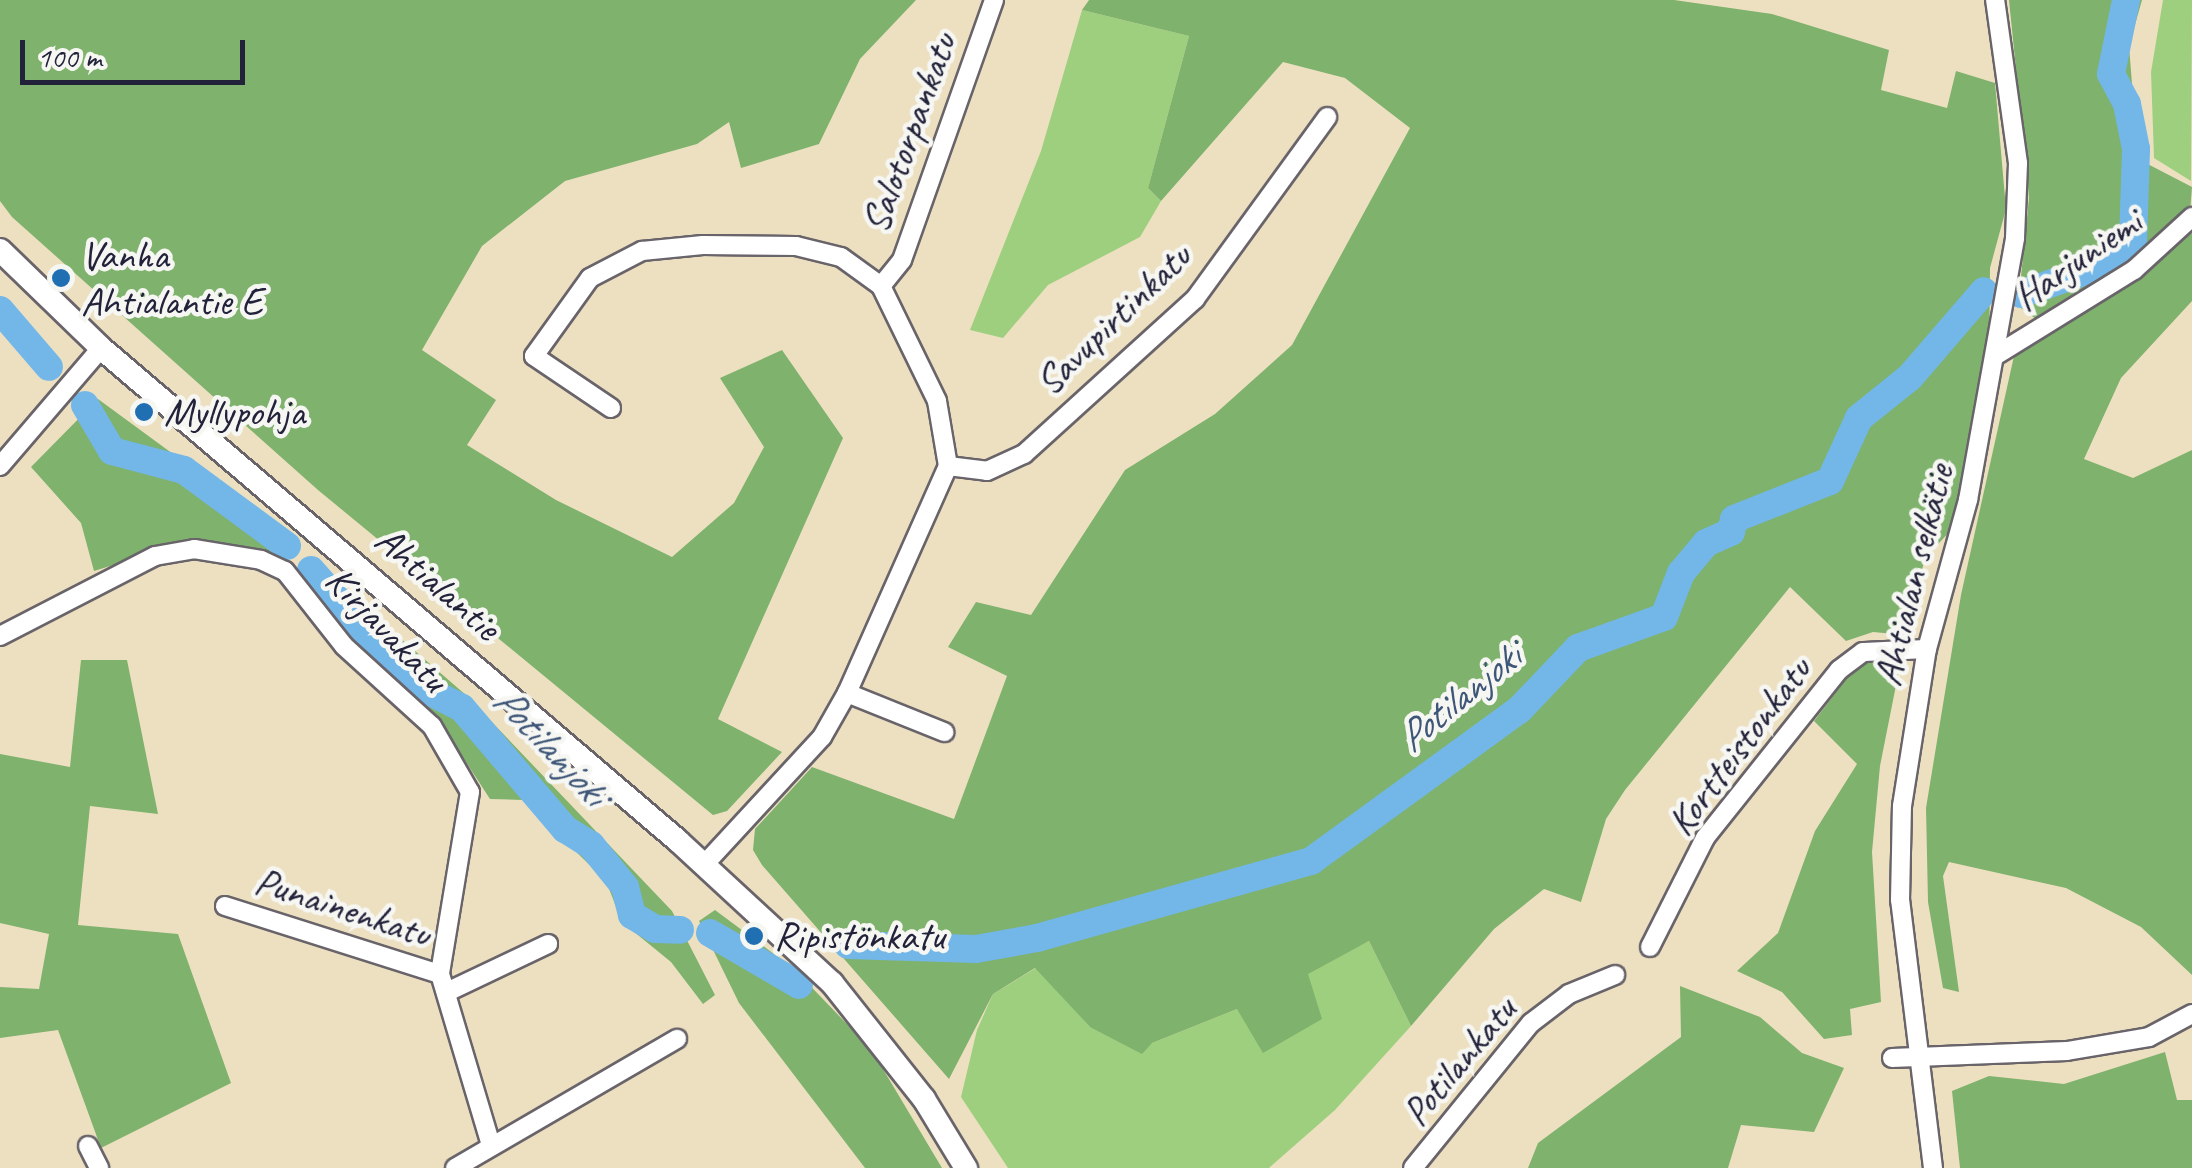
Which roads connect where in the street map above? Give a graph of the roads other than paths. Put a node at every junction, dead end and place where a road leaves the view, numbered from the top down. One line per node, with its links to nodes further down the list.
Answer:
1 (994, 0): 6 (street, Salotorpankatu)
2 (1995, 0): 8 (street, Ahtialan selkätie)
3 (1327, 117): 11 (street, Savupirtinkatu)
4 (2192, 217): 8 (street, Harjuniemi)
5 (0, 250): 7 (main road, Ahtialantie)
6 (882, 286): 9 (street); 11 (street)
7 (101, 348): 10 (street); 16 (main road, Ahtialantie)
8 (1998, 354): 13 (street, Ahtialan selkätie)
9 (611, 408)
10 (0, 466)
11 (948, 466): 14 (street)
12 (0, 636): 21 (street, Kirjavakatu)
13 (1926, 650): 19 (street, Kortteistonkatu); 25 (street, Ahtialan selkätie)
14 (847, 693): 15 (street); 16 (street)
15 (944, 732)
16 (705, 864): 30 (main road, Ahtialantie)
17 (226, 906): 21 (street, Punainenkatu)
18 (548, 944): 21 (street)
19 (1650, 947)
20 (1614, 975): 31 (street, Potilankatu)
21 (444, 983): 27 (street, Kirjavakatu)
22 (2192, 1014): 25 (street)
23 (677, 1039): 27 (street)
24 (1892, 1058): 25 (street)
25 (1920, 1059): 32 (street, Ahtialan selkätie)
26 (88, 1146): 28 (street)
27 (491, 1146): 29 (street)
28 (99, 1168)
29 (455, 1168)
30 (966, 1168)
31 (1413, 1168)
32 (1933, 1168)

